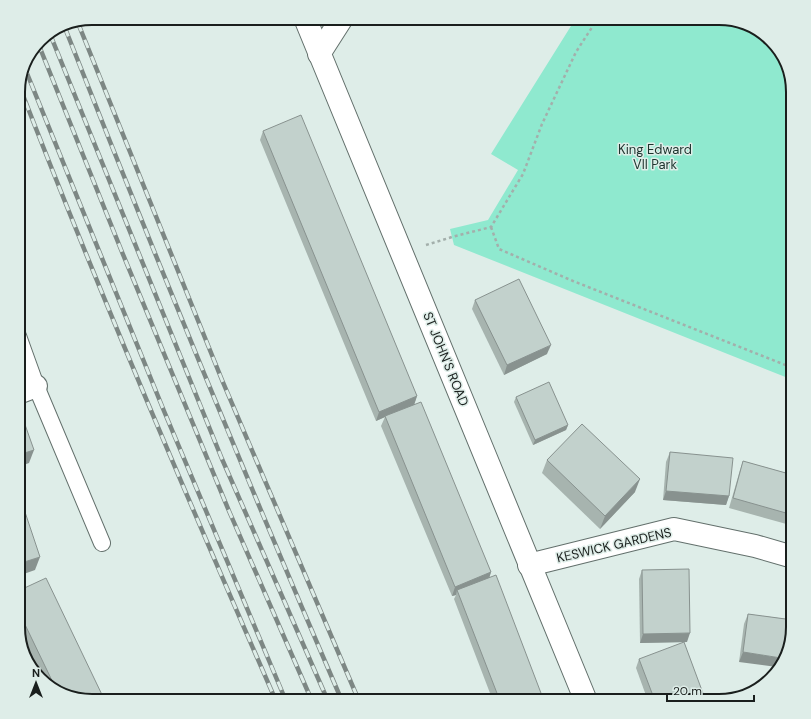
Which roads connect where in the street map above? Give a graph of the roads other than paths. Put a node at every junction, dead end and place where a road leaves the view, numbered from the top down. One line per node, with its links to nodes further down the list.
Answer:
1 (307, 25): 3 (street, ST JOHN'S ROAD)
2 (338, 25): 3 (street)
3 (320, 54): 8 (street, ST JOHN'S ROAD)
4 (25, 377): 5 (lane)
5 (27, 389): 6 (lane)
6 (102, 543)
7 (786, 555): 8 (street, KESWICK GARDENS)
8 (529, 565): 9 (street, ST JOHN'S ROAD)
9 (583, 694)

